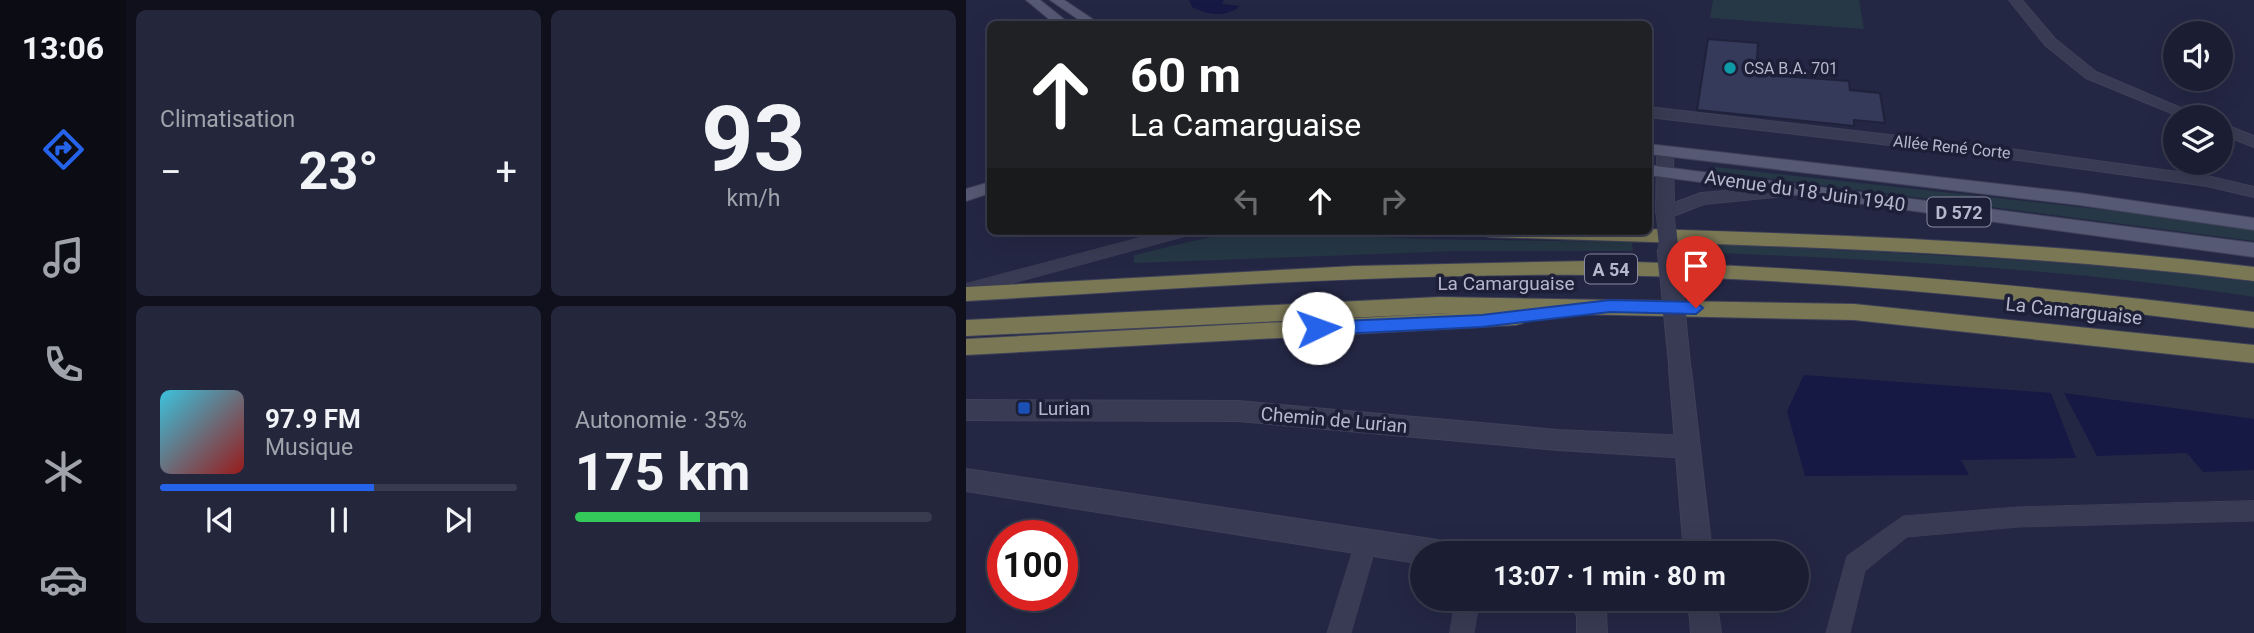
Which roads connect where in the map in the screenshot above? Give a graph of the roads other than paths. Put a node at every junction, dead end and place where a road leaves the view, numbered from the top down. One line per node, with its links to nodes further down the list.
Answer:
1 (1032, 0): 4 (main road)
2 (1056, 0): 5 (main road)
3 (2015, 0): 6 (street)
4 (1059, 21)
5 (1088, 21)
6 (2165, 105)
7 (1652, 112): 14 (street, Allée René Corte)
8 (2233, 133): 9 (street)
9 (2254, 142)
10 (1657, 150): 11 (street); 17 (main road, Avenue du 18 Juin 1940 / D 572)
11 (1657, 171): 13 (main road, Avenue du 18 Juin 1940 / D 572); 16 (street)
12 (987, 186): 15 (main road)
13 (1795, 190): 16 (street); 20 (main road, Avenue du 18 Juin 1940 / D 572)
14 (2254, 192)
15 (967, 194)
16 (1657, 207): 29 (street, bridge)
17 (2254, 224)
18 (1170, 235): 22 (lane)
19 (1625, 235): 21 (highway)
20 (2254, 250)
21 (2254, 274)
22 (966, 292): 24 (highway, La Camarguaise / A 54)
23 (1610, 306): 25 (highway, La Camarguaise / A 54); 26 (highway); 27 (highway, La Camarguaise / A 54)
24 (2254, 320)
25 (966, 328)
26 (966, 347)
27 (2254, 354)
28 (973, 410): 29 (street, Chemin de Lurian)
29 (1688, 447): 32 (street)
30 (966, 480): 33 (street)
31 (2254, 511): 42 (lane)
32 (1697, 541)
33 (1366, 543): 34 (street); 38 (lane)
34 (1410, 549)
35 (1466, 611): 39 (lane)
36 (1592, 611): 40 (street)
37 (1703, 611): 41 (street)
38 (1339, 633)
39 (1462, 633)
40 (1592, 633)
41 (1706, 633)
42 (1838, 633)

